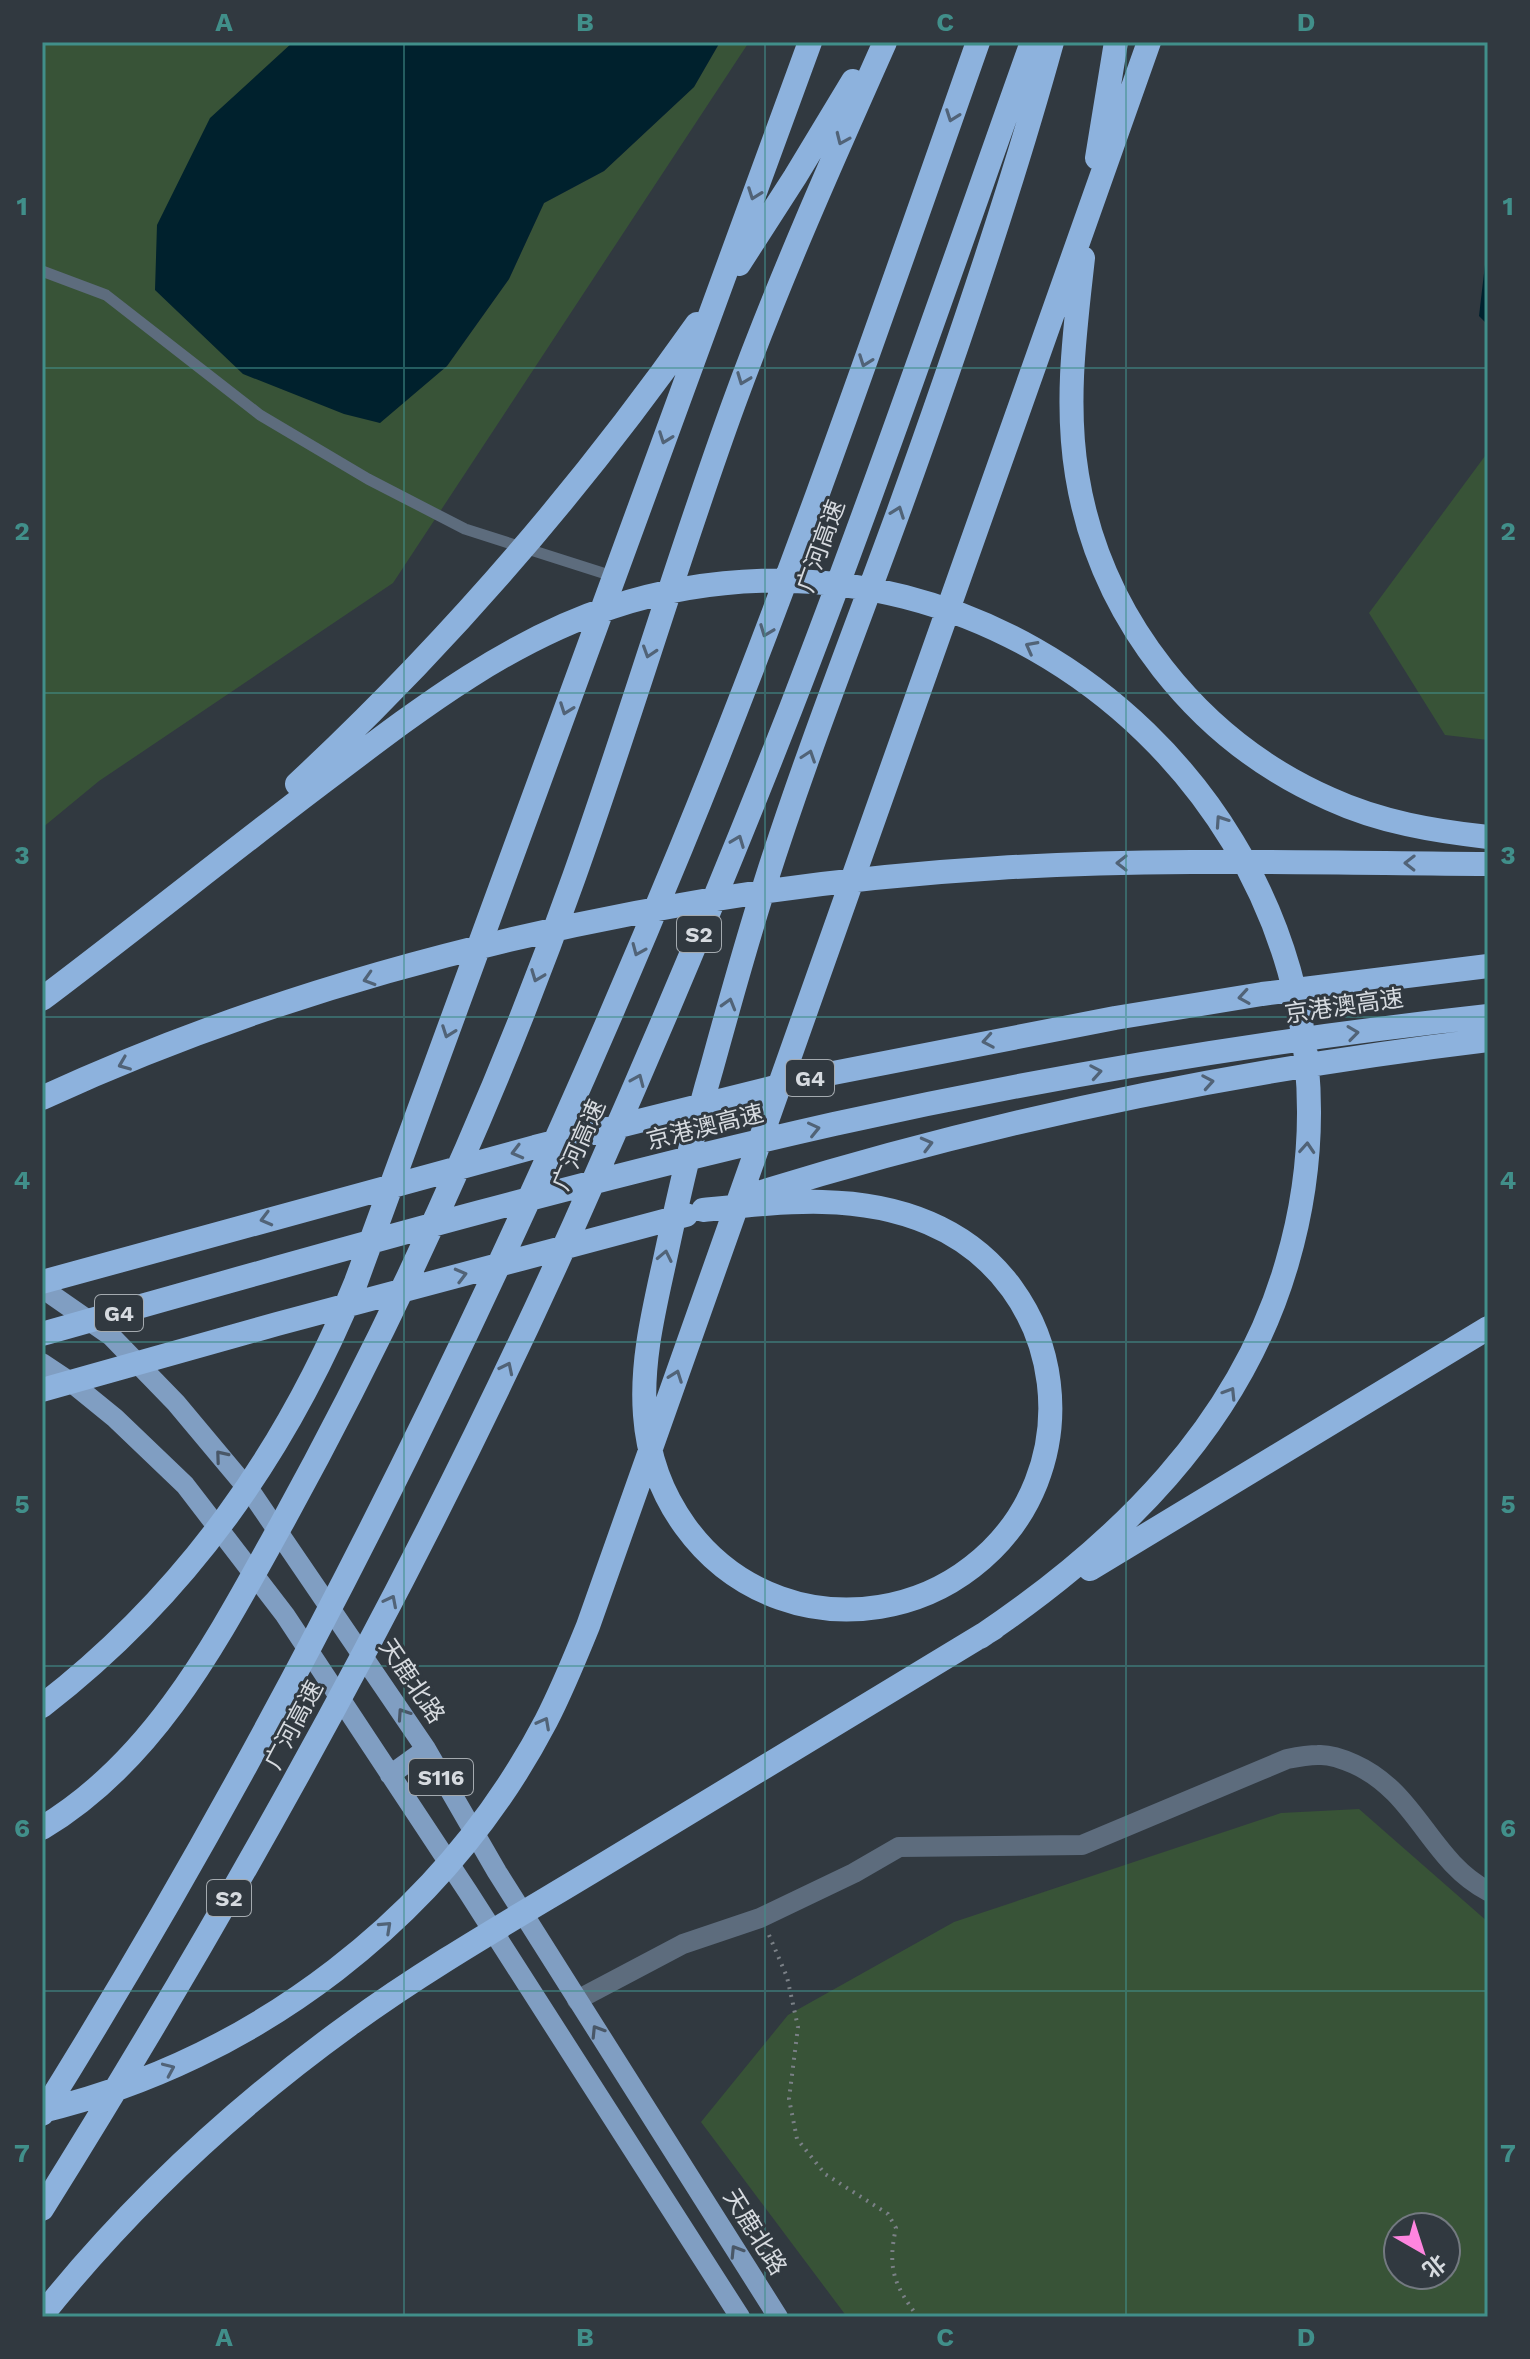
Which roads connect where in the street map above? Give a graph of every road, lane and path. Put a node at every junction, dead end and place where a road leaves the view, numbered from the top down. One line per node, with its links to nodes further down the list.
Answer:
1 (810, 42): 26 (highway, one-way to 26)
2 (875, 42): 14 (highway)
3 (885, 42): 29 (highway, one-way to 29)
4 (978, 42): 35 (highway, 广河高速 / S2, one-way to 35)
5 (1032, 42): 36 (highway, 广河高速 / S2, one-way to 5)
6 (1052, 42): 19 (highway, one-way to 6)
7 (1116, 42): 11 (highway)
8 (1149, 42): 35 (highway, one-way to 8)
9 (42, 271): 10 (lane)
10 (606, 574)
11 (1488, 837)
12 (1488, 864): 18 (highway, one-way to 18)
13 (1488, 966): 20 (highway, 京港澳高速 / G4, one-way to 20)
14 (80, 971): 15 (highway); 25 (highway, one-way to 14)
15 (42, 999)
16 (1488, 1016): 22 (highway, 京港澳高速 / G4, one-way to 16)
17 (1488, 1040): 19 (highway, one-way to 17)
18 (42, 1098)
19 (703, 1210): 24 (highway, one-way to 19)
20 (42, 1285): 27 (main road, 天鹿北路 / S116, one-way to 20)
21 (1488, 1328): 25 (highway)
22 (42, 1334)
23 (42, 1363): 28 (main road, S116)
24 (42, 1390)
25 (980, 1637): 37 (highway)
26 (42, 1706)
27 (426, 1749): 28 (main road); 30 (main road, 天鹿北路 / S116)
28 (390, 1775): 32 (main road, S116)
29 (42, 1828)
30 (497, 1872): 32 (main road); 34 (main road, 天鹿北路 / S116)
31 (1488, 1891): 33 (street)
32 (468, 1892): 38 (main road, S116)
33 (760, 1918): 34 (street); 40 (path)
34 (577, 2000): 39 (main road, 天鹿北路 / S116, one-way to 34)
35 (42, 2112)
36 (42, 2209)
37 (42, 2315)
38 (740, 2317)
39 (778, 2317)
40 (918, 2317)

